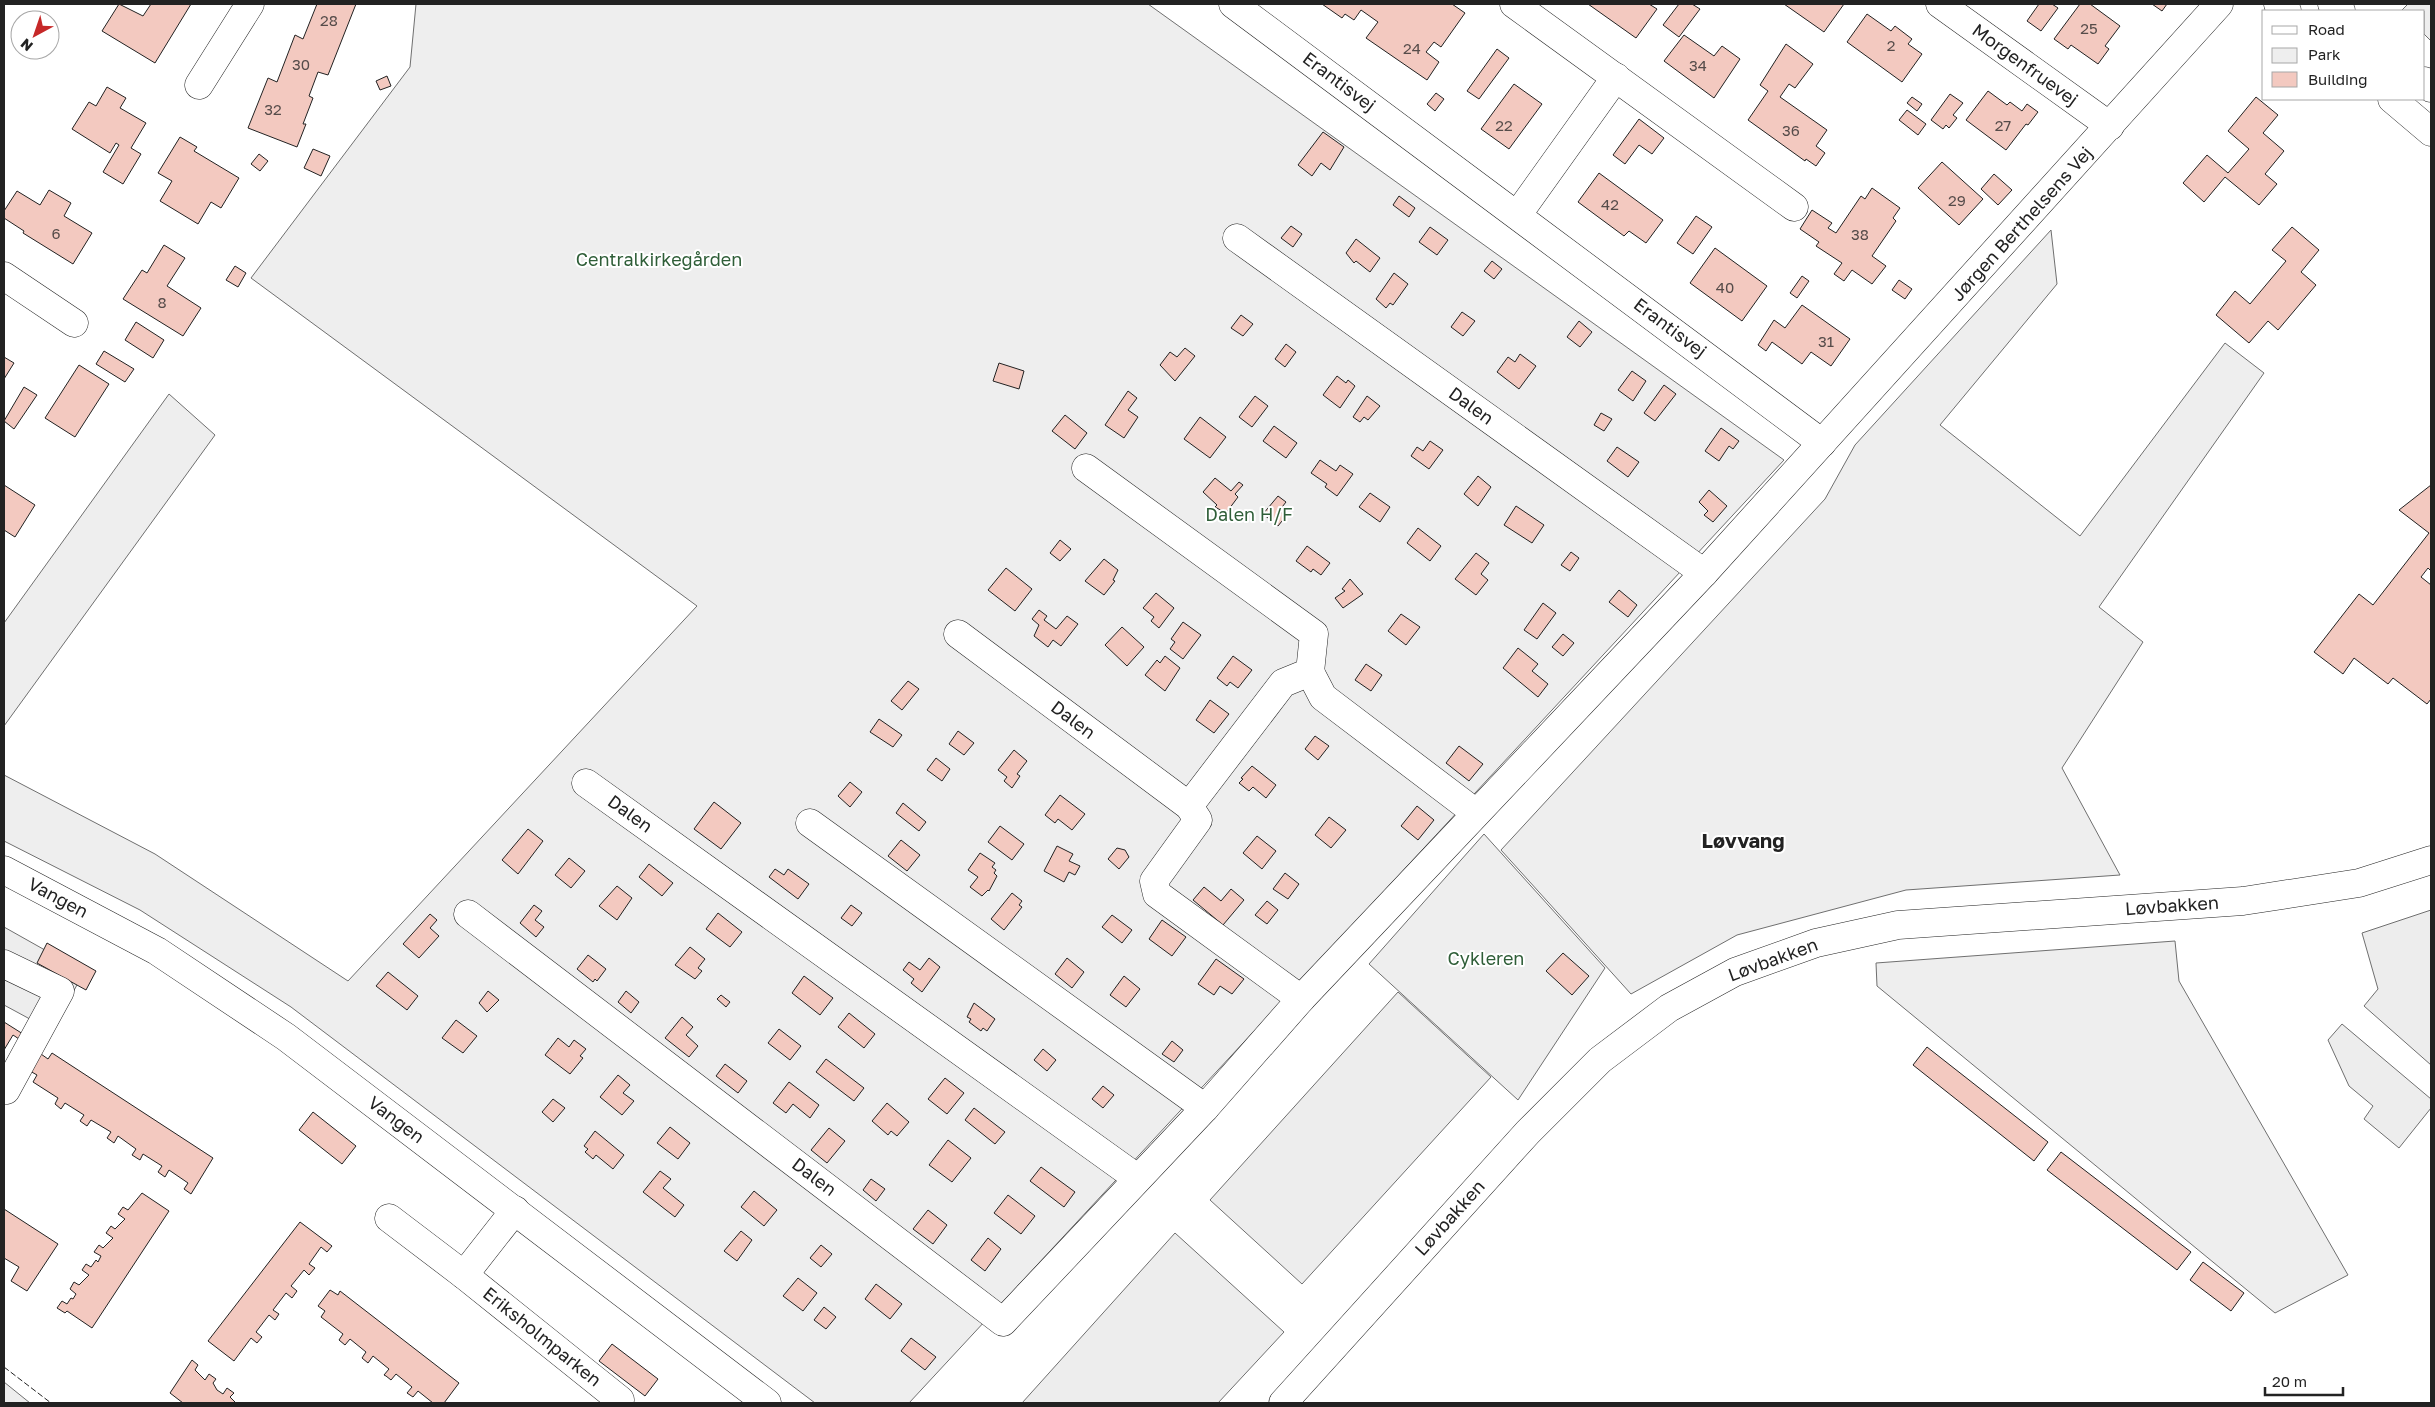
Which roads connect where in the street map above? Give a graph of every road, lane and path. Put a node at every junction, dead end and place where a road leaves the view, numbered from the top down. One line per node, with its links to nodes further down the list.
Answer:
1 (250, 4): 7 (street)
2 (1233, 4): 12 (street, Erantisvej)
3 (1514, 4): 6 (street)
4 (1940, 4): 9 (street, Morgenfruevej)
5 (2219, 4): 9 (street, Jørgen Berthelsens Vej)
6 (1616, 77): 11 (street); 12 (street)
7 (199, 85)
8 (2393, 100): 10 (street)
9 (2110, 126): 16 (street, Jørgen Berthelsens Vej)
10 (2431, 132)
11 (1794, 207)
12 (1518, 214): 16 (street, Erantisvej)
13 (1237, 238): 18 (street, Dalen)
14 (4, 276): 15 (street)
15 (74, 323)
16 (1822, 443): 18 (street, Dalen)
17 (1086, 468): 20 (street)
18 (1704, 573): 23 (street, Dalen)
19 (958, 634): 22 (street, Dalen)
20 (1310, 672): 22 (street); 23 (street)
21 (586, 783): 32 (street, Dalen)
22 (1189, 806): 29 (street)
23 (1476, 813): 29 (street, Dalen)
24 (810, 823): 31 (street)
25 (2431, 860): 38 (street, Løvbakken)
26 (4, 870): 33 (street, Vangen)
27 (468, 914): 32 (street, Dalen)
28 (4, 964): 30 (street)
29 (1301, 999): 31 (street, Dalen)
30 (6, 1090)
31 (1205, 1108): 32 (street, Dalen)
32 (1137, 1178)
33 (515, 1210): 35 (street); 37 (street, Vangen)
34 (389, 1218): 35 (street, Eriksholmparken)
35 (464, 1275): 36 (street, Eriksholmparken)
36 (620, 1400)
37 (767, 1403)
38 (1283, 1403)

